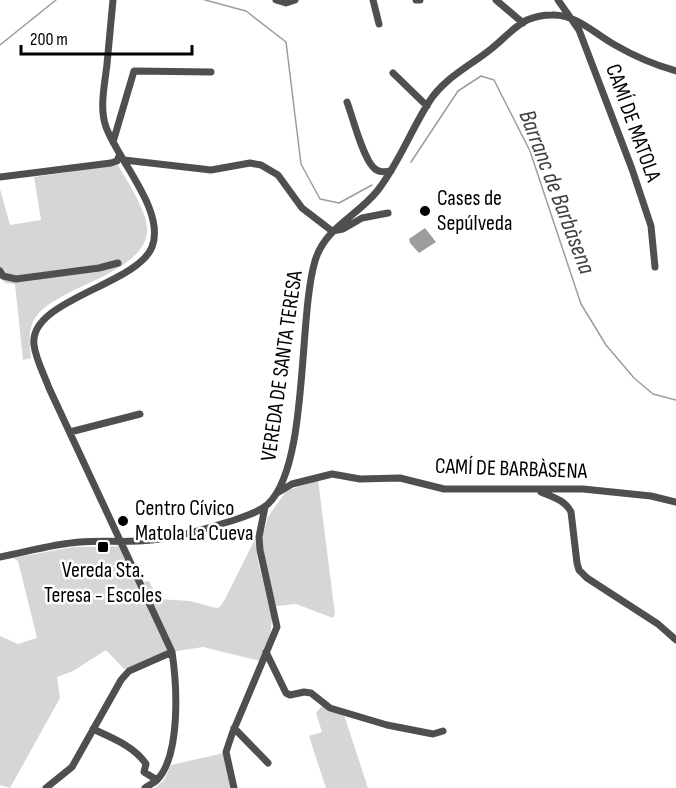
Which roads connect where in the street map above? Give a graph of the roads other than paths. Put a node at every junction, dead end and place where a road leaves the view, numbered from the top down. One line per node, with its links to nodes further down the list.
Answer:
1 (113, 0): 15 (street)
2 (276, 0): 3 (street)
3 (295, 0)
4 (373, 0): 9 (street)
5 (496, 0): 8 (street)
6 (558, 0): 7 (street, CAMÍ DE MATOLA)
7 (568, 17): 8 (street, VEREDA DE SANTA TERESA); 10 (street, VEREDA DE SANTA TERESA); 22 (street, CAMÍ DE MATOLA)
8 (523, 23): 14 (street, VEREDA DE SANTA TERESA)
9 (379, 24)
10 (676, 71)
11 (211, 72): 15 (street)
12 (393, 73): 14 (street)
13 (347, 102): 17 (street)
14 (427, 106): 17 (street, VEREDA DE SANTA TERESA)
15 (113, 142): 16 (street)
16 (122, 157): 18 (street); 20 (street); 25 (street)
17 (392, 171): 20 (street, VEREDA DE SANTA TERESA)
18 (0, 177)
19 (388, 213): 20 (street)
20 (332, 231): 27 (street, VEREDA DE SANTA TERESA)
21 (118, 263): 23 (street)
22 (655, 267)
23 (0, 272)
24 (140, 414): 25 (street)
25 (70, 432): 30 (street)
26 (537, 490): 27 (street, CAMÍ DE BARBÀSENA); 28 (street, CAMÍ DE BARBÀSENA); 32 (street)
27 (277, 493): 29 (street, VEREDA DE SANTA TERESA)
28 (676, 502)
29 (265, 507): 30 (street, VEREDA DE SANTA TERESA); 34 (street)
30 (120, 541): 31 (street, VEREDA DE SANTA TERESA); 33 (street)
31 (0, 557)
32 (676, 640)
33 (172, 652): 36 (street); 39 (street)
34 (266, 652): 35 (street); 37 (street)
35 (234, 728): 38 (street); 42 (street)
36 (93, 729): 39 (street); 40 (street)
37 (443, 731)
38 (268, 763)
39 (157, 780): 41 (street)
40 (46, 788)
41 (145, 788)
42 (234, 788)

